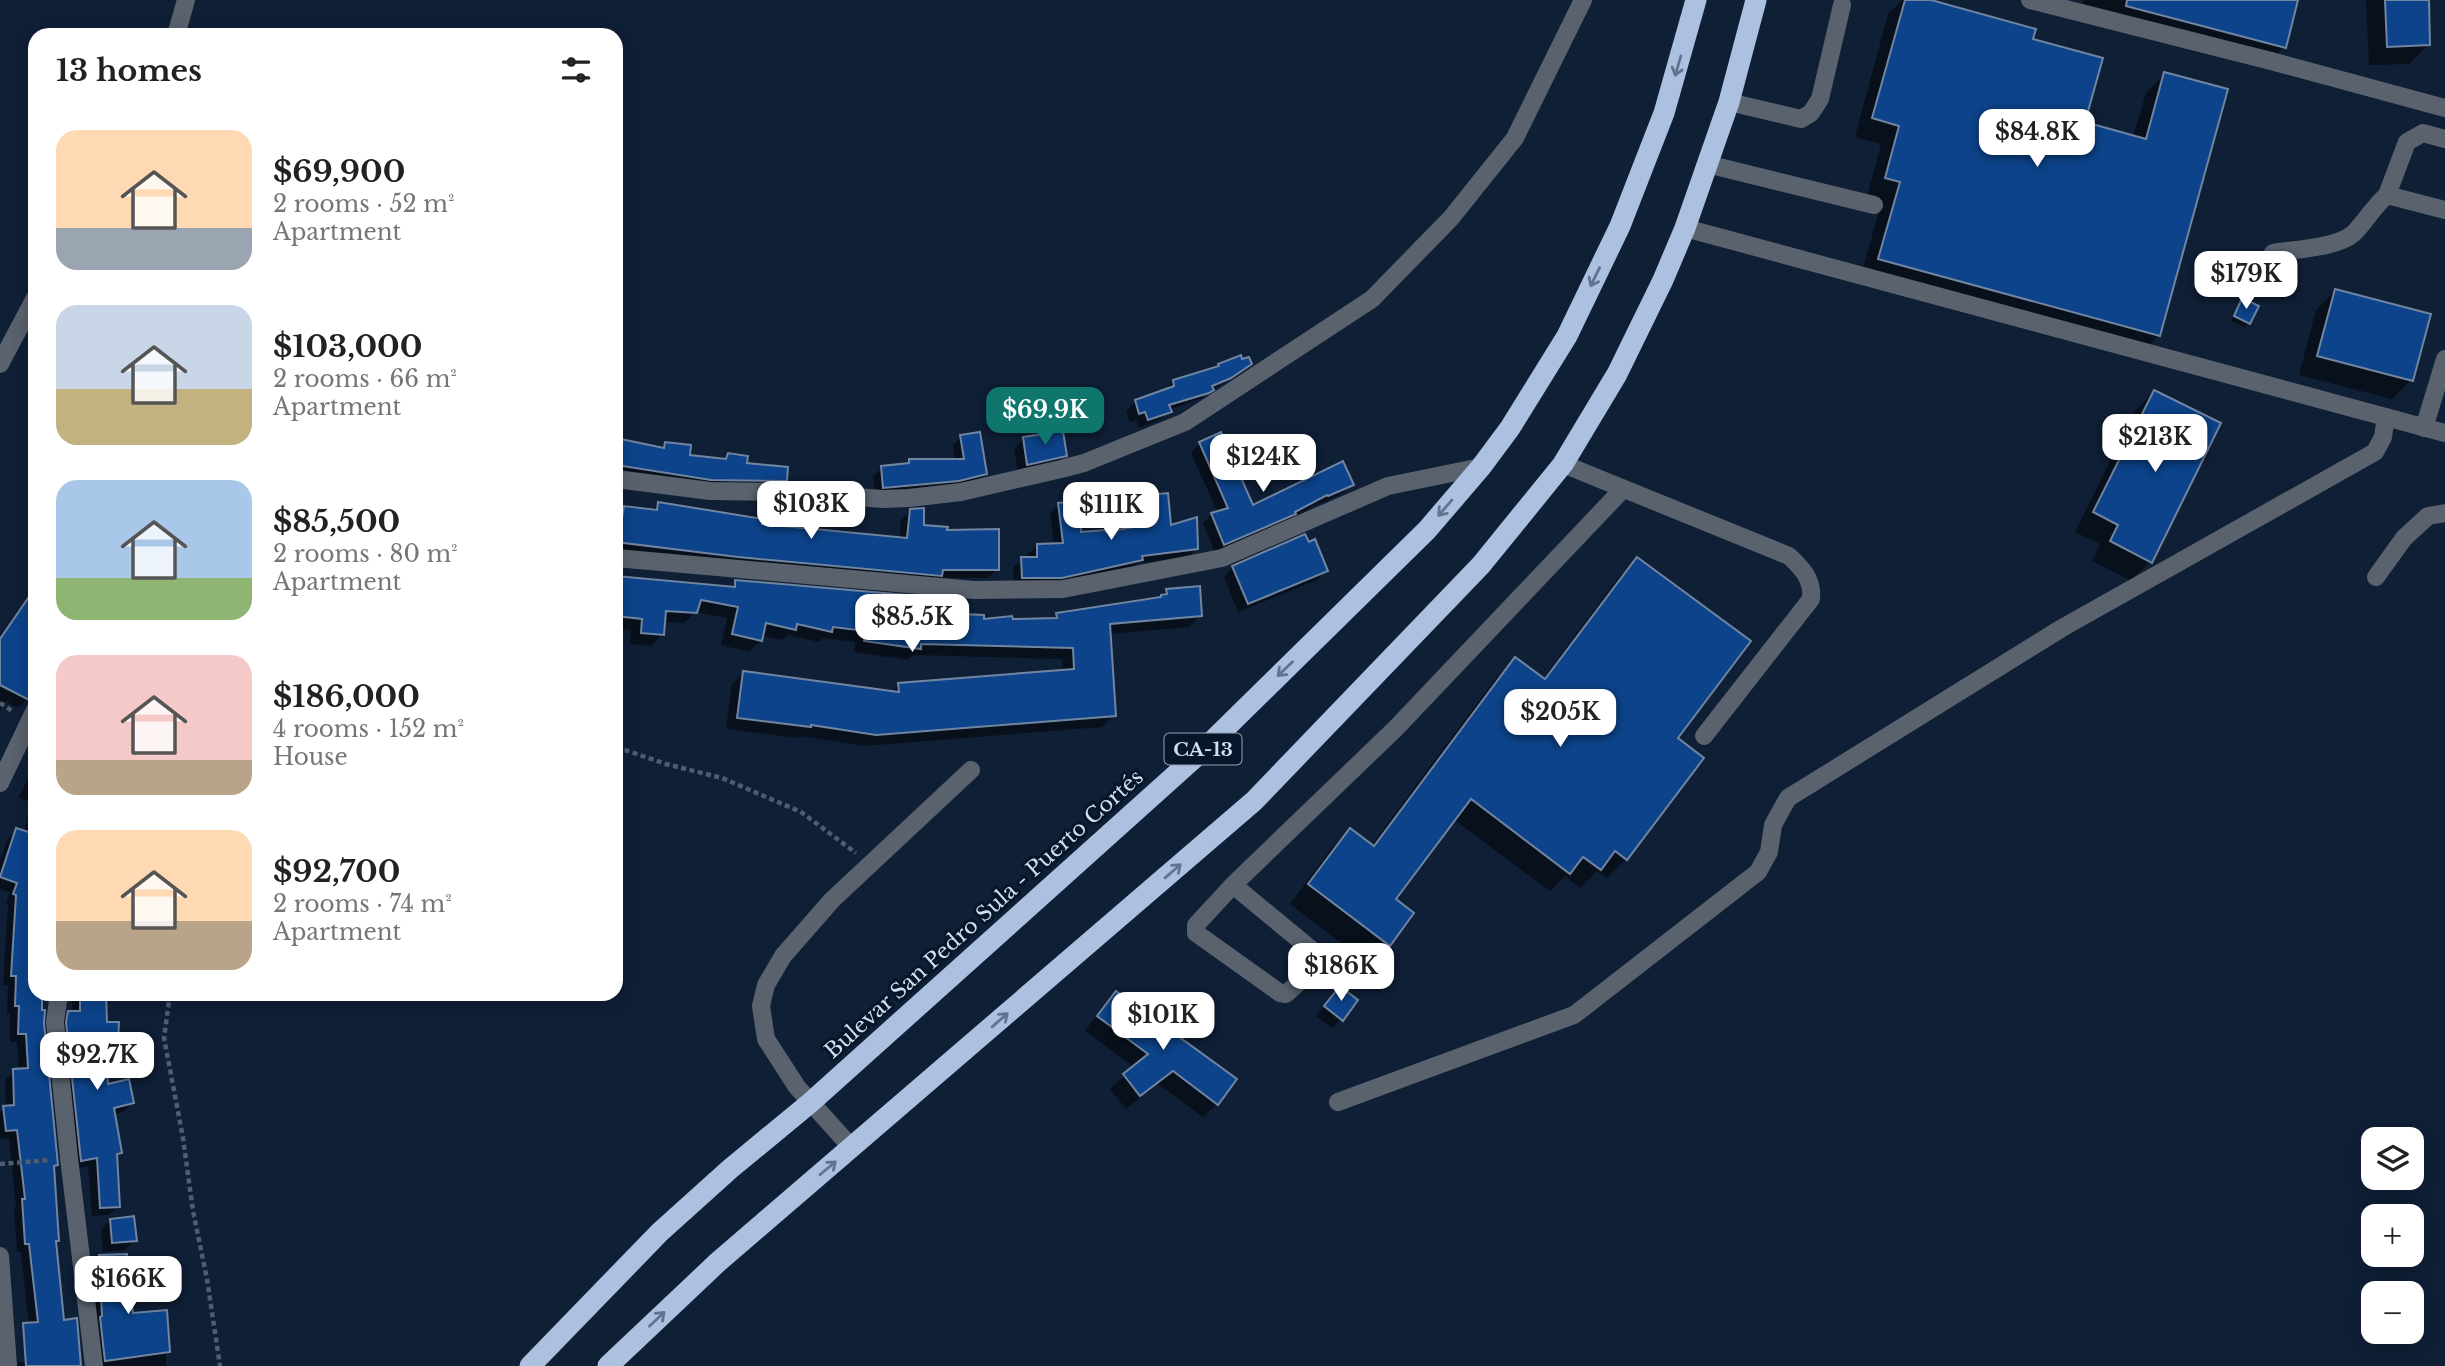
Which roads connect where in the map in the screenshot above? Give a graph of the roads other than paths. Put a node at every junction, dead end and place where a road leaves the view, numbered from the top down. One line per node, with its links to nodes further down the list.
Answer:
1 (186, 0): 7 (street)
2 (1583, 0): 25 (street)
3 (1696, 0): 24 (highway, Bulevar San Pedro Sula - Puerto Cortés / CA-13, one-way to 24)
4 (1756, 0): 8 (highway)
5 (2030, 0): 9 (street)
6 (1842, 5): 8 (street)
7 (178, 28)
8 (1729, 102): 11 (highway)
9 (2445, 108)
10 (2445, 139): 12 (street)
11 (1707, 164): 13 (street); 15 (highway)
12 (2387, 195): 14 (street); 16 (street)
13 (1874, 205)
14 (2445, 210)
15 (1685, 228): 20 (street); 23 (highway)
16 (2255, 282)
17 (28, 311): 19 (street)
18 (2445, 359): 21 (street)
19 (0, 364)
20 (2386, 417): 21 (street); 36 (street)
21 (2424, 428): 22 (street)
22 (2445, 433)
23 (1563, 464): 26 (street); 38 (highway, one-way to 23)
24 (1480, 467): 28 (street); 37 (highway, Bulevar San Pedro Sula - Puerto Cortés / CA-13, one-way to 37)
25 (623, 480)
26 (1623, 489): 31 (street); 34 (street)
27 (2445, 513): 29 (street)
28 (623, 559)
29 (2376, 576)
30 (28, 725): 33 (street)
31 (1704, 736)
32 (971, 770): 37 (street)
33 (0, 783)
34 (1233, 885): 34 (street)
35 (58, 1001): 41 (street)
36 (1338, 1102)
37 (810, 1103): 38 (street); 42 (highway, Bulevar San Pedro Sula - Puerto Cortés / CA-13)
38 (852, 1148): 43 (highway, one-way to 38)
39 (0, 1255): 40 (street)
40 (8, 1366)
41 (94, 1366)
42 (530, 1366)
43 (608, 1366)

